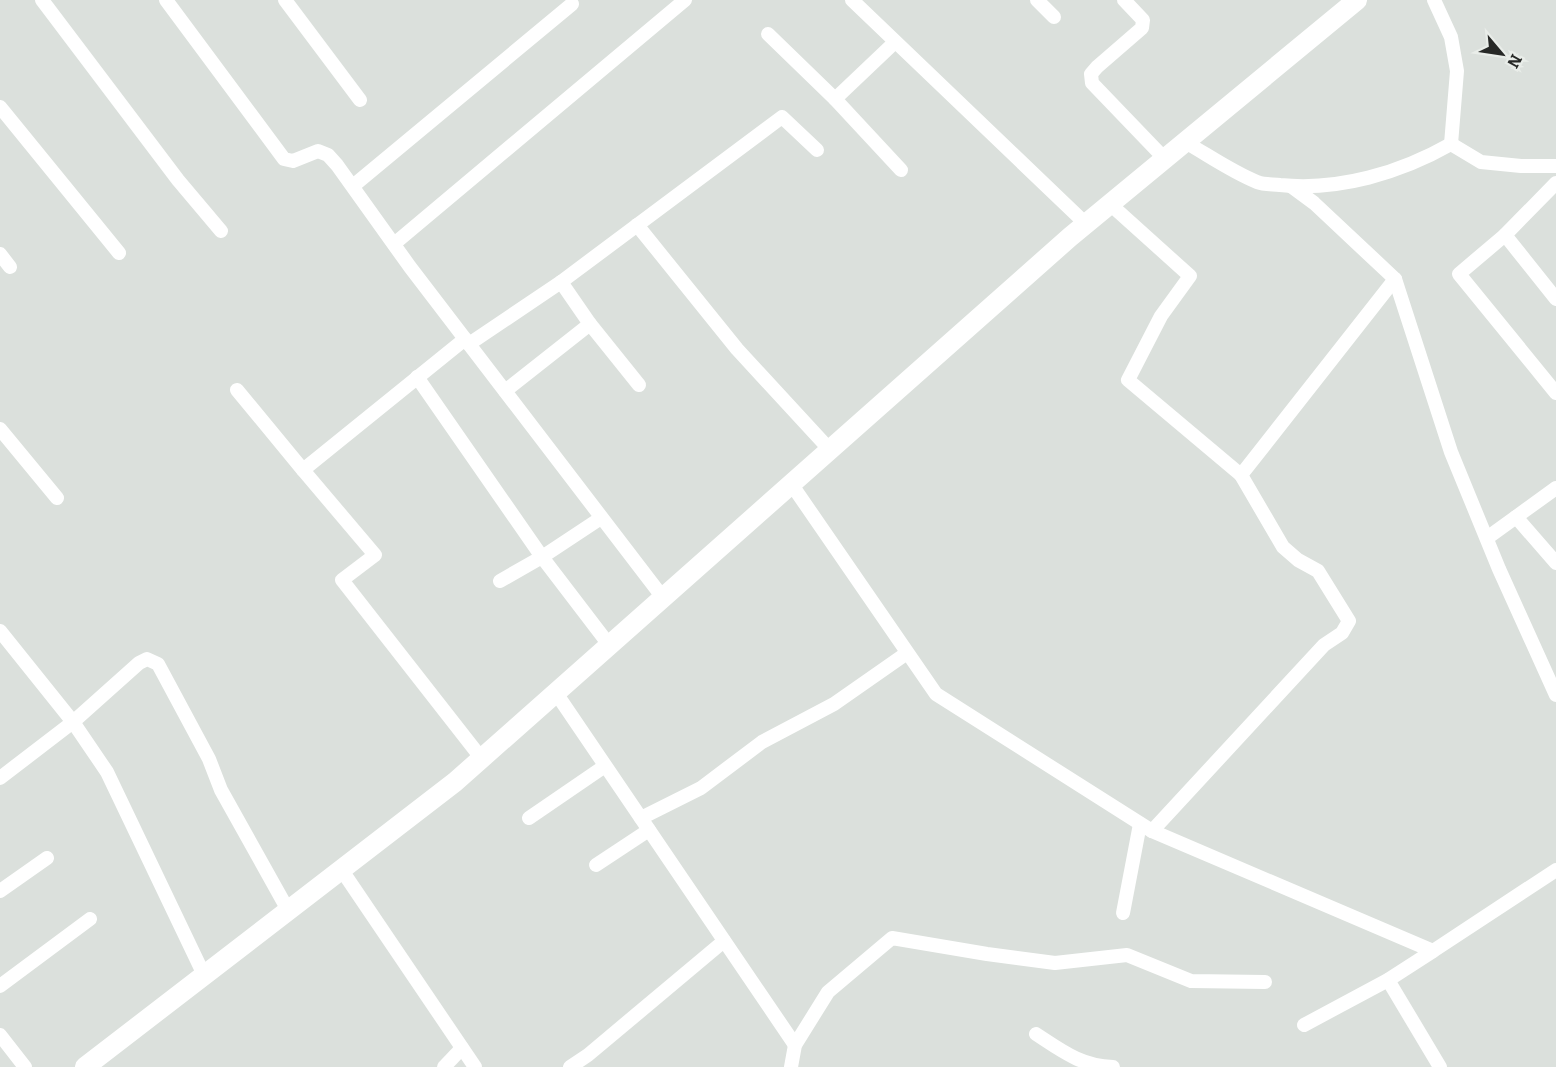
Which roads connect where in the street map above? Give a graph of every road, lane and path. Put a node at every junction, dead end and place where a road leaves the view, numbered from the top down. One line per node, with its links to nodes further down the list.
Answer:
1 (42, 0): 29 (street)
2 (166, 0): 24 (street)
3 (285, 0): 15 (street)
4 (685, 0): 31 (street)
5 (852, 0): 13 (street)
6 (1037, 0): 11 (street)
7 (1124, 0): 20 (street)
8 (1357, 0): 17 (street)
9 (1434, 0): 18 (street)
10 (572, 4): 24 (street)
11 (1054, 17)
12 (768, 34): 14 (street)
13 (896, 42): 14 (street); 28 (street)
14 (836, 99): 22 (street)
15 (360, 100)
16 (0, 107): 32 (street)
17 (1185, 142): 20 (street); 25 (street)
18 (1451, 144): 21 (street); 25 (street)
19 (817, 150): 27 (street)
20 (1165, 159): 26 (street)
21 (1556, 166)
22 (901, 170)
23 (1556, 183): 30 (street)
24 (353, 186): 31 (street)
25 (1291, 186): 35 (street)
26 (1110, 204): 28 (street); 48 (street)
27 (637, 225): 36 (street); 46 (street)
28 (1086, 225): 46 (street)
29 (221, 231)
30 (1505, 235): 37 (street); 44 (street)
31 (394, 244): 39 (street)
32 (119, 253)
33 (0, 254): 34 (street)
34 (10, 267)
35 (1395, 279): 48 (street); 54 (street)
36 (561, 282): 38 (street); 39 (street)
37 (1556, 298)
38 (590, 324): 41 (street); 43 (street)
39 (467, 341): 40 (street); 43 (street)
40 (417, 377): 47 (street); 55 (street)
41 (639, 385)
42 (237, 390): 47 (street)
43 (505, 391): 53 (street)
44 (1556, 393)
45 (0, 429): 51 (street)
46 (831, 451): 49 (street)
47 (303, 470): 65 (street)
48 (1241, 475): 70 (street)
49 (792, 485): 58 (street); 61 (street)
50 (1556, 488): 52 (street)
51 (57, 498)
52 (1516, 517): 54 (street); 56 (street)
53 (602, 518): 55 (street); 58 (street)
54 (1486, 538): 63 (street)
55 (542, 557): 57 (street); 60 (street)
56 (1556, 563)
57 (500, 581)
58 (664, 598): 60 (street)
59 (0, 631): 64 (street)
60 (610, 646): 62 (street)
61 (908, 653): 69 (street); 70 (street)
62 (556, 693): 65 (street); 66 (street)
63 (1556, 695)
64 (72, 722): 67 (street); 76 (street); 81 (street)
65 (482, 759): 73 (street)
66 (605, 766): 68 (street); 69 (street)
67 (0, 778)
68 (529, 818)
69 (645, 824): 72 (street); 79 (street)
70 (1146, 828): 77 (street); 80 (street)
71 (47, 858): 75 (street)
72 (596, 865)
73 (341, 869): 76 (street); 89 (street)
74 (1556, 870): 80 (street)
75 (0, 891)
76 (288, 910): 81 (street)
77 (1123, 913)
78 (90, 919): 84 (street)
79 (724, 940): 88 (street); 94 (street)
80 (1433, 951): 82 (street)
81 (204, 975): 91 (street)
82 (1388, 980): 85 (street); 97 (street)
83 (1265, 982): 88 (street)
84 (0, 986)
85 (1304, 1025)
86 (1036, 1034): 96 (street)
87 (0, 1035): 90 (street)
88 (795, 1045): 95 (street)
89 (462, 1048): 92 (street); 93 (street)
90 (25, 1067)
91 (85, 1067)
92 (444, 1067)
93 (475, 1067)
94 (570, 1067)
95 (790, 1067)
96 (1113, 1067)
97 (1440, 1067)

